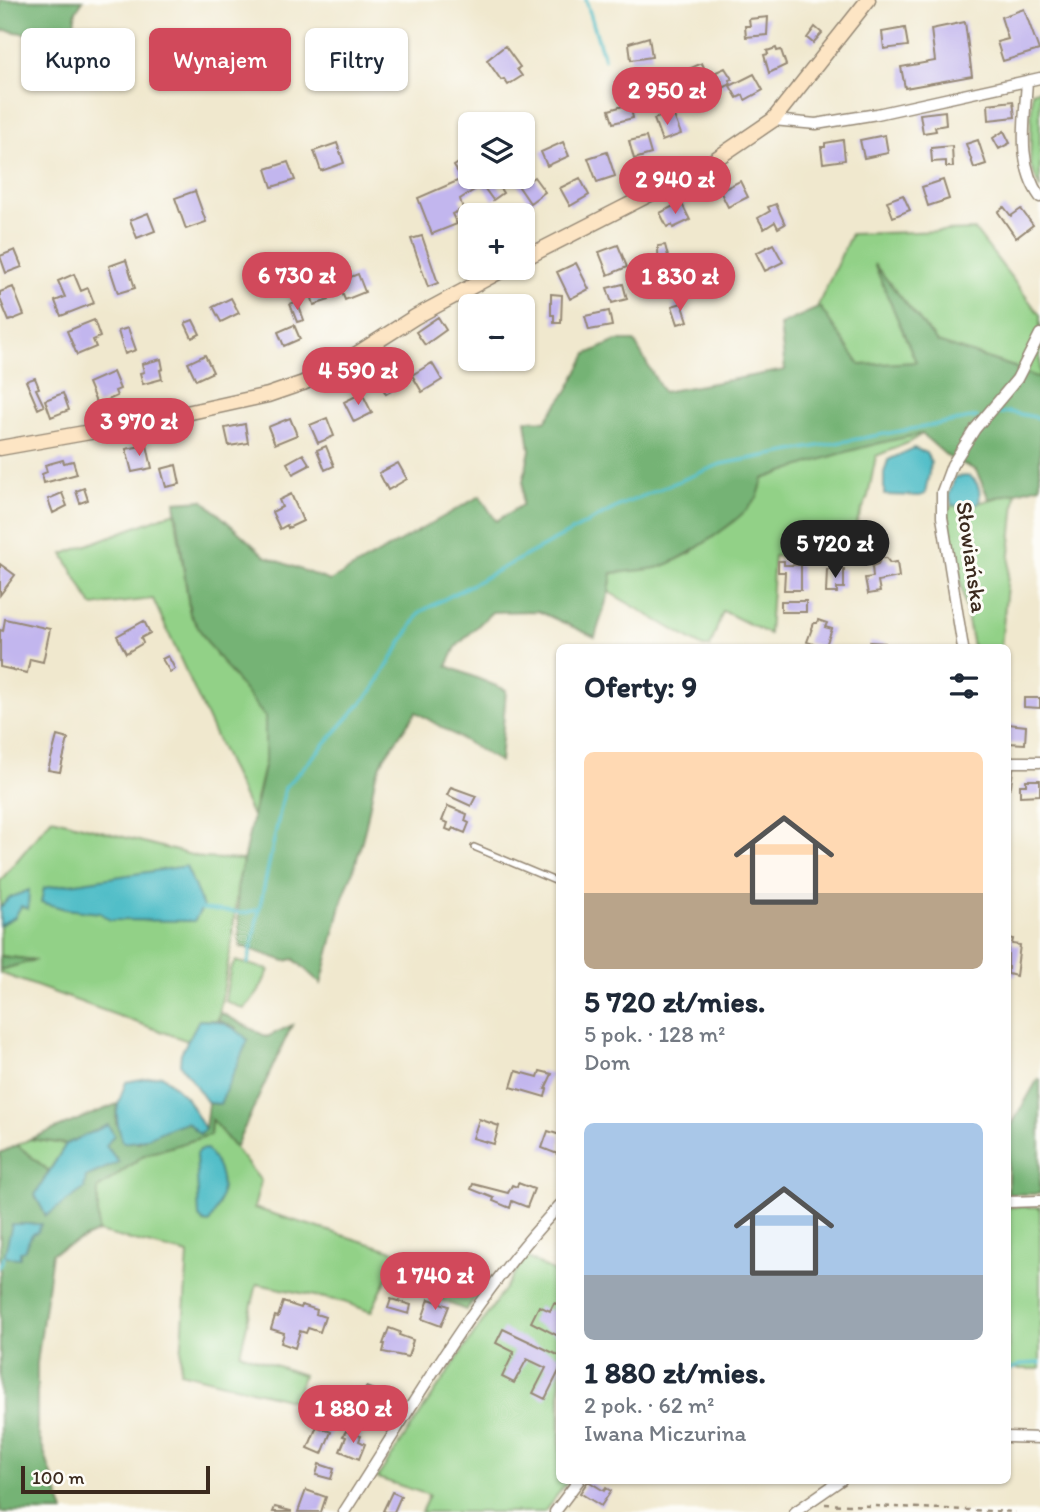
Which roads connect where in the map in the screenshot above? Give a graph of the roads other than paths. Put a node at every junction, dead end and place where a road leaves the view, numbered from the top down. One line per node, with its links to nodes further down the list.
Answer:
1 (868, 0): 4 (street)
2 (1040, 78): 3 (street)
3 (1027, 81): 4 (street); 5 (street)
4 (773, 120): 6 (street)
5 (1040, 197)
6 (535, 253)
7 (484, 280): 9 (street)
8 (1040, 334): 10 (street, Słowiańska)
9 (0, 448)
10 (962, 644)
11 (1011, 762): 12 (street)
12 (1040, 762)
13 (474, 847): 14 (lane)
14 (556, 881)
15 (1040, 1201): 16 (street)
16 (1011, 1202)
17 (556, 1209): 22 (street)
18 (1011, 1437): 19 (street)
19 (1040, 1438)
20 (576, 1484): 23 (street)
21 (835, 1484): 24 (street)
22 (344, 1512)
23 (555, 1512)
24 (795, 1512)

